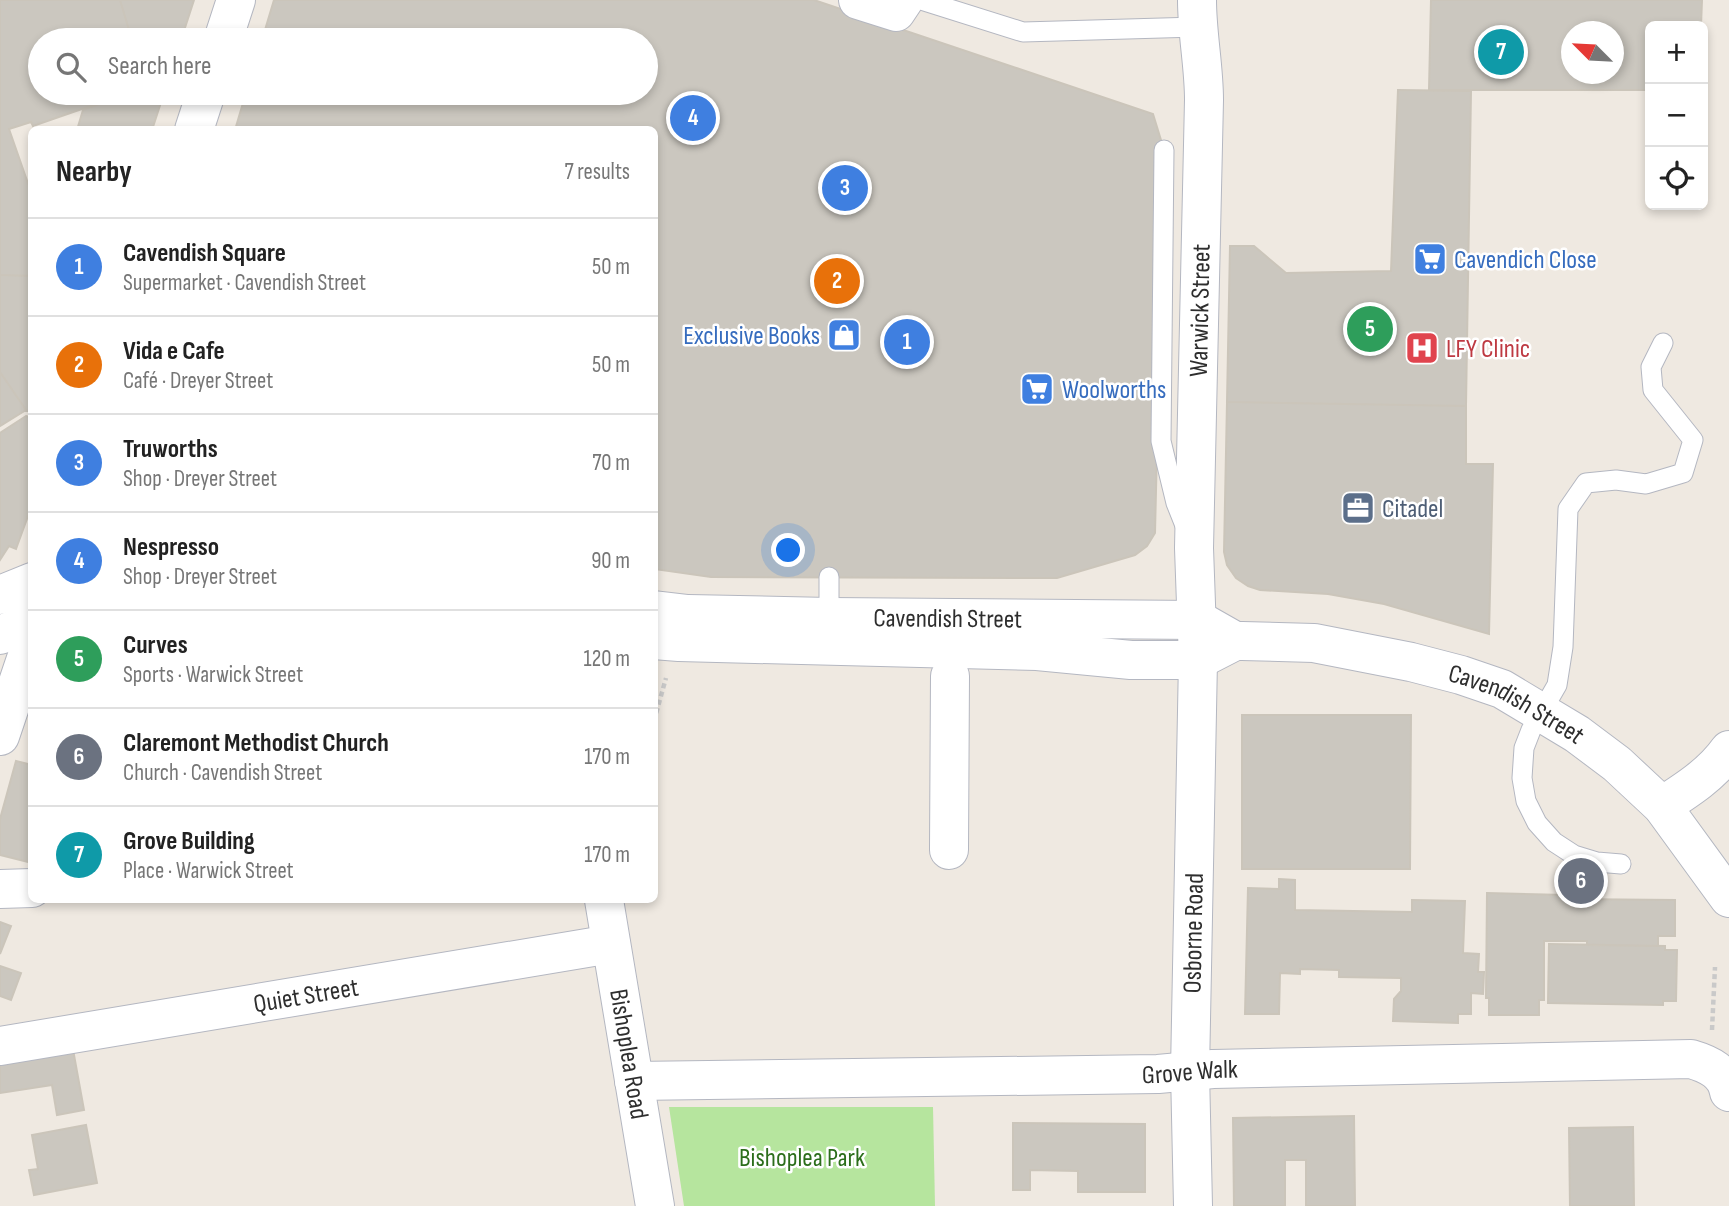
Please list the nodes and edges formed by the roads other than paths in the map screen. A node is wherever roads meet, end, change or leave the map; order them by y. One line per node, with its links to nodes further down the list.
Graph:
1 (236, 0): 6 (street)
2 (858, 0): 3 (street)
3 (904, 0)
4 (921, 0): 5 (lane)
5 (1197, 14): 11 (street, Warwick Street)
6 (227, 28)
7 (202, 105): 8 (street)
8 (195, 126)
9 (1164, 150): 11 (lane)
10 (1663, 343): 25 (lane)
11 (1194, 548): 17 (street, Warwick Street)
12 (829, 577): 16 (lane)
13 (28, 584): 14 (street)
14 (0, 594)
15 (658, 610): 16 (street, Cavendish Street)
16 (829, 617): 17 (street, Cavendish Street)
17 (1198, 620): 20 (street, Cavendish Street); 23 (street, Osborne Road)
18 (28, 624): 19 (street)
19 (0, 635)
20 (1235, 641): 23 (street, Cavendish Street); 25 (street, Cavendish Street)
21 (28, 653): 26 (street)
22 (662, 654): 23 (street, Cavendish Street)
23 (1198, 660): 37 (street, Osborne Road)
24 (950, 676): 29 (street)
25 (1543, 712): 28 (street, Cavendish Street); 30 (lane)
26 (0, 736)
27 (1729, 750): 28 (street)
28 (1662, 806): 33 (street, Cavendish Street)
29 (949, 850)
30 (1621, 863)
31 (28, 888): 32 (street)
32 (0, 889)
33 (1729, 898)
34 (604, 903): 35 (street, Bishoplea Road)
35 (611, 944): 36 (street, Quiet Street); 38 (street, Bishoplea Road)
36 (0, 1046)
37 (1190, 1071): 38 (street, Grove Walk); 39 (street, Grove Walk); 41 (street, Osborne Road)
38 (634, 1080): 40 (street, Bishoplea Road)
39 (1729, 1092)
40 (655, 1206)
41 (1193, 1206)

